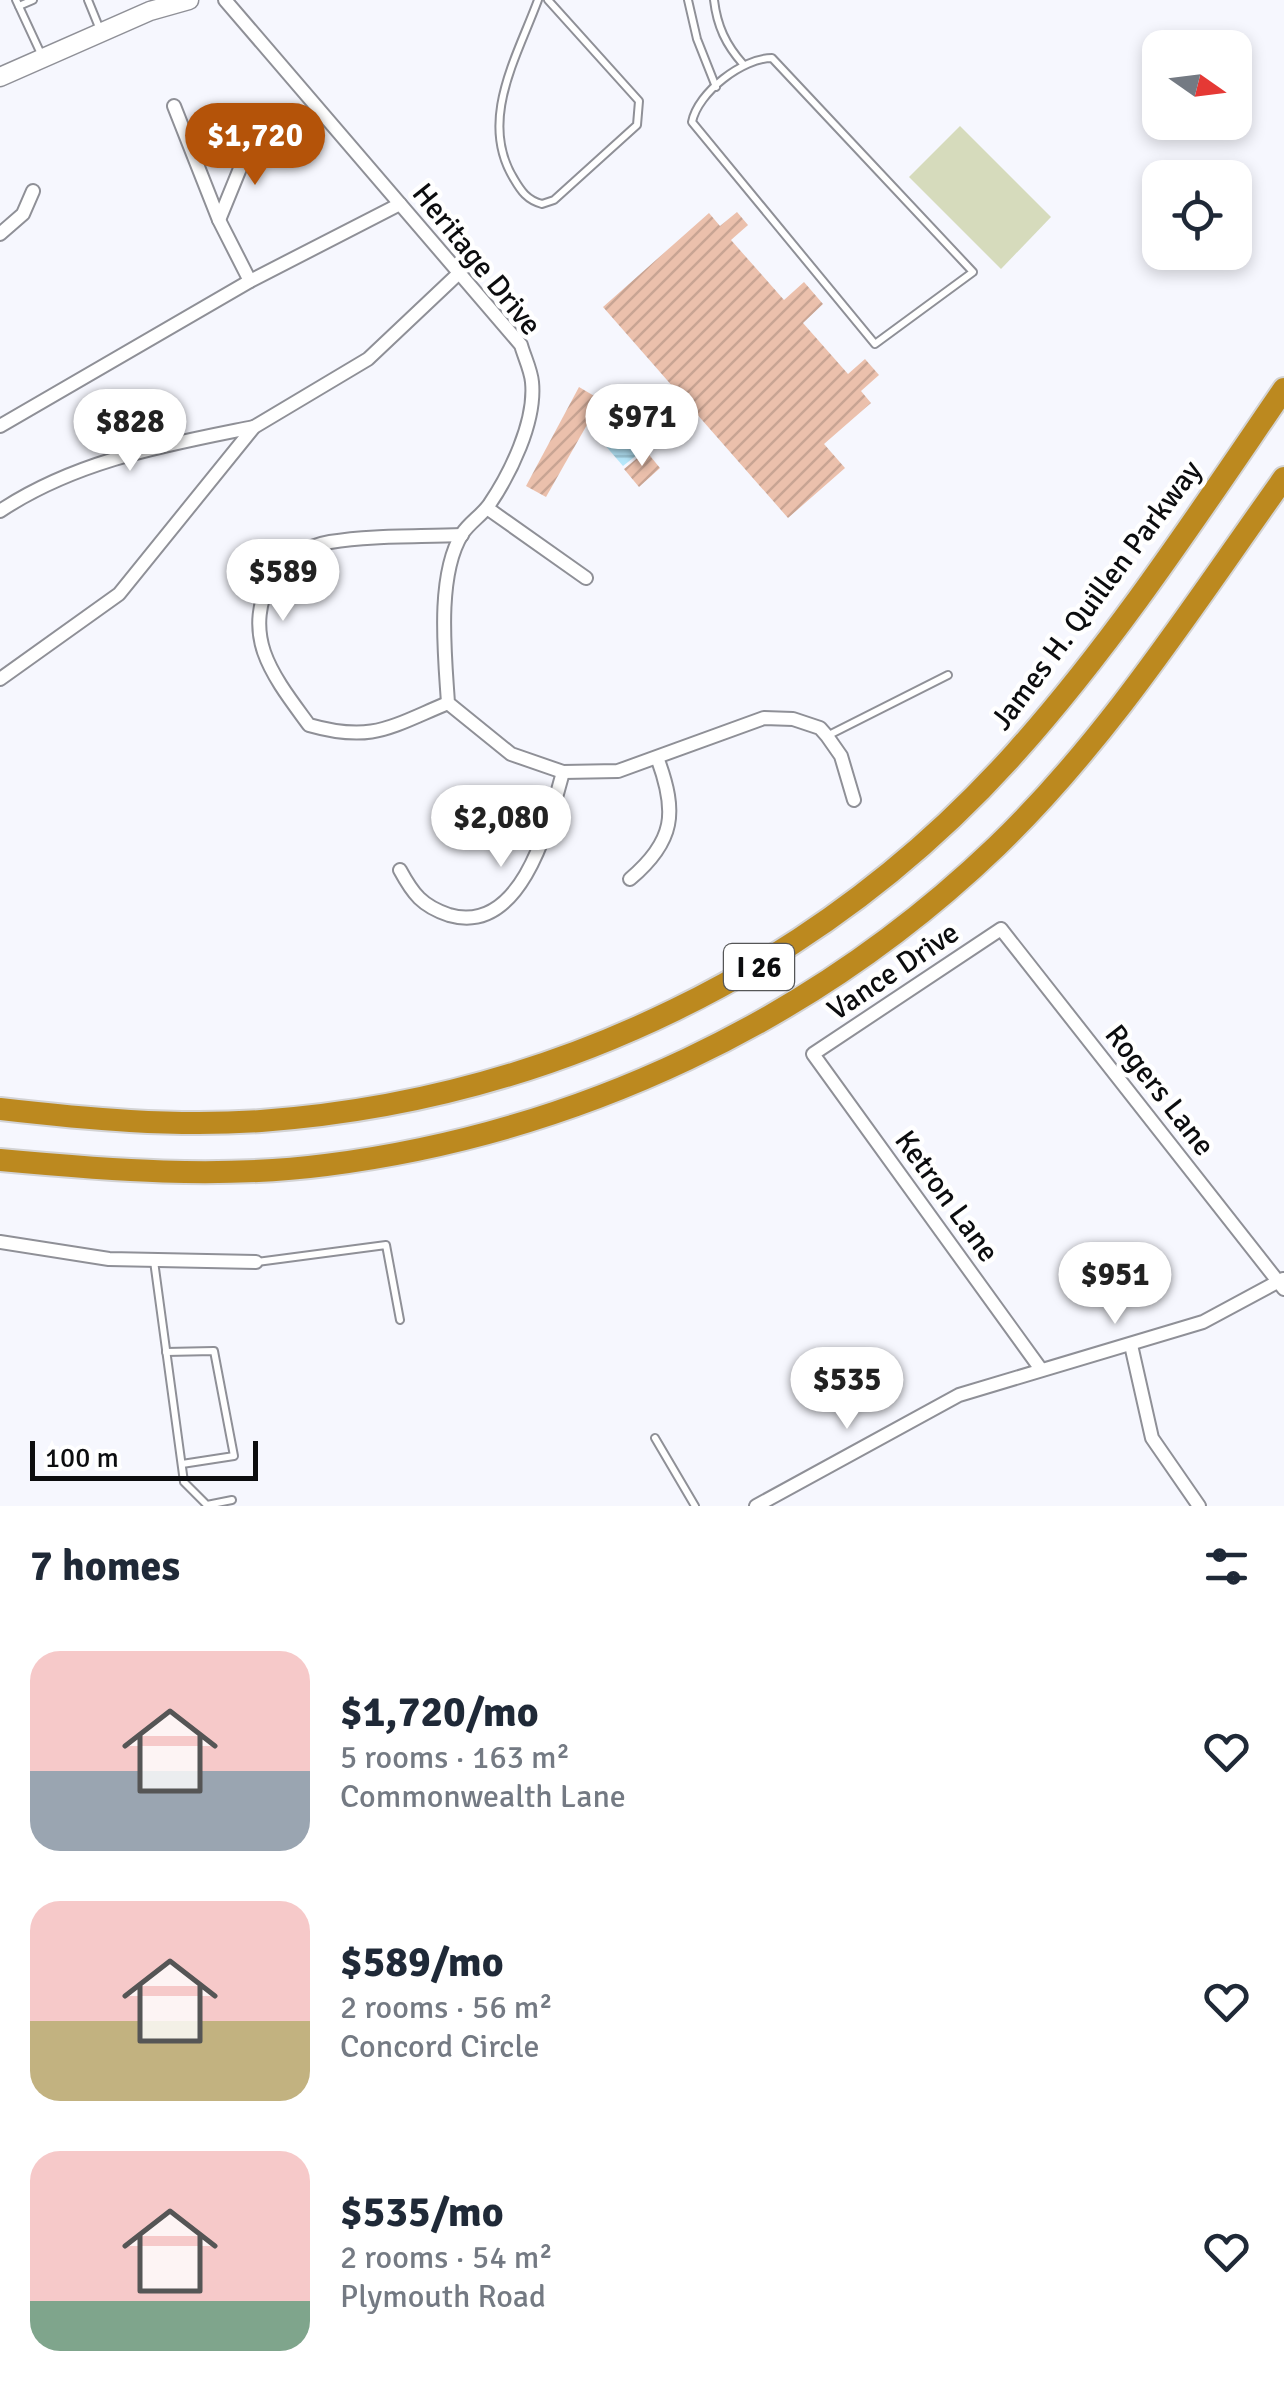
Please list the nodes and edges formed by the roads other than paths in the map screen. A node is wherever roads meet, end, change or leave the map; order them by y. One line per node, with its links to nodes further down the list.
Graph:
1 (33, 0): 9 (lane)
2 (88, 0): 10 (lane)
3 (189, 0): 10 (main road)
4 (224, 0): 18 (street, Heritage Drive)
5 (538, 0): 6 (lane)
6 (548, 0)
7 (688, 0): 14 (lane)
8 (714, 0): 12 (lane)
9 (18, 3): 11 (lane)
10 (102, 33): 11 (main road)
11 (42, 56): 13 (main road)
12 (744, 64): 14 (lane); 14 (lane)
13 (0, 77)
14 (716, 87)
15 (174, 106): 19 (street)
16 (252, 139): 19 (street)
17 (33, 191): 20 (street)
18 (400, 204): 21 (street, Heritage Drive); 22 (street)
19 (219, 220): 22 (street)
20 (0, 234)
21 (458, 274): 25 (street); 27 (street, Heritage Drive)
22 (250, 282): 24 (street)
23 (1284, 389): 42 (highway, James H. Quillen Parkway / I 26)
24 (0, 426)
25 (254, 427): 28 (street); 32 (street)
26 (1284, 478): 43 (highway, I 26)
27 (487, 508): 29 (street, Heritage Drive); 30 (street)
28 (0, 511)
29 (462, 535): 33 (street, Heritage Drive); 33 (street)
30 (586, 578)
31 (948, 675): 34 (lane)
32 (0, 679)
33 (448, 703): 36 (street)
34 (827, 736): 35 (street); 37 (street)
35 (658, 760): 36 (street); 39 (street)
36 (564, 772): 38 (street)
37 (854, 800)
38 (400, 870)
39 (630, 879)
40 (1001, 929): 41 (street, Vance Drive); 47 (street, Rogers Lane)
41 (813, 1054): 51 (street, Ketron Lane)
42 (0, 1109)
43 (0, 1160)
44 (0, 1242): 45 (street)
45 (154, 1260): 46 (street); 50 (lane)
46 (256, 1262): 48 (lane)
47 (1282, 1284): 49 (street)
48 (400, 1320)
49 (1132, 1344): 51 (street); 58 (street)
50 (166, 1352): 53 (lane); 53 (lane)
51 (1040, 1368): 55 (street)
52 (655, 1438): 56 (lane)
53 (182, 1464): 54 (lane)
54 (232, 1500)
55 (779, 1501): 57 (street)
56 (695, 1506)
57 (756, 1506)
58 (1199, 1506)

